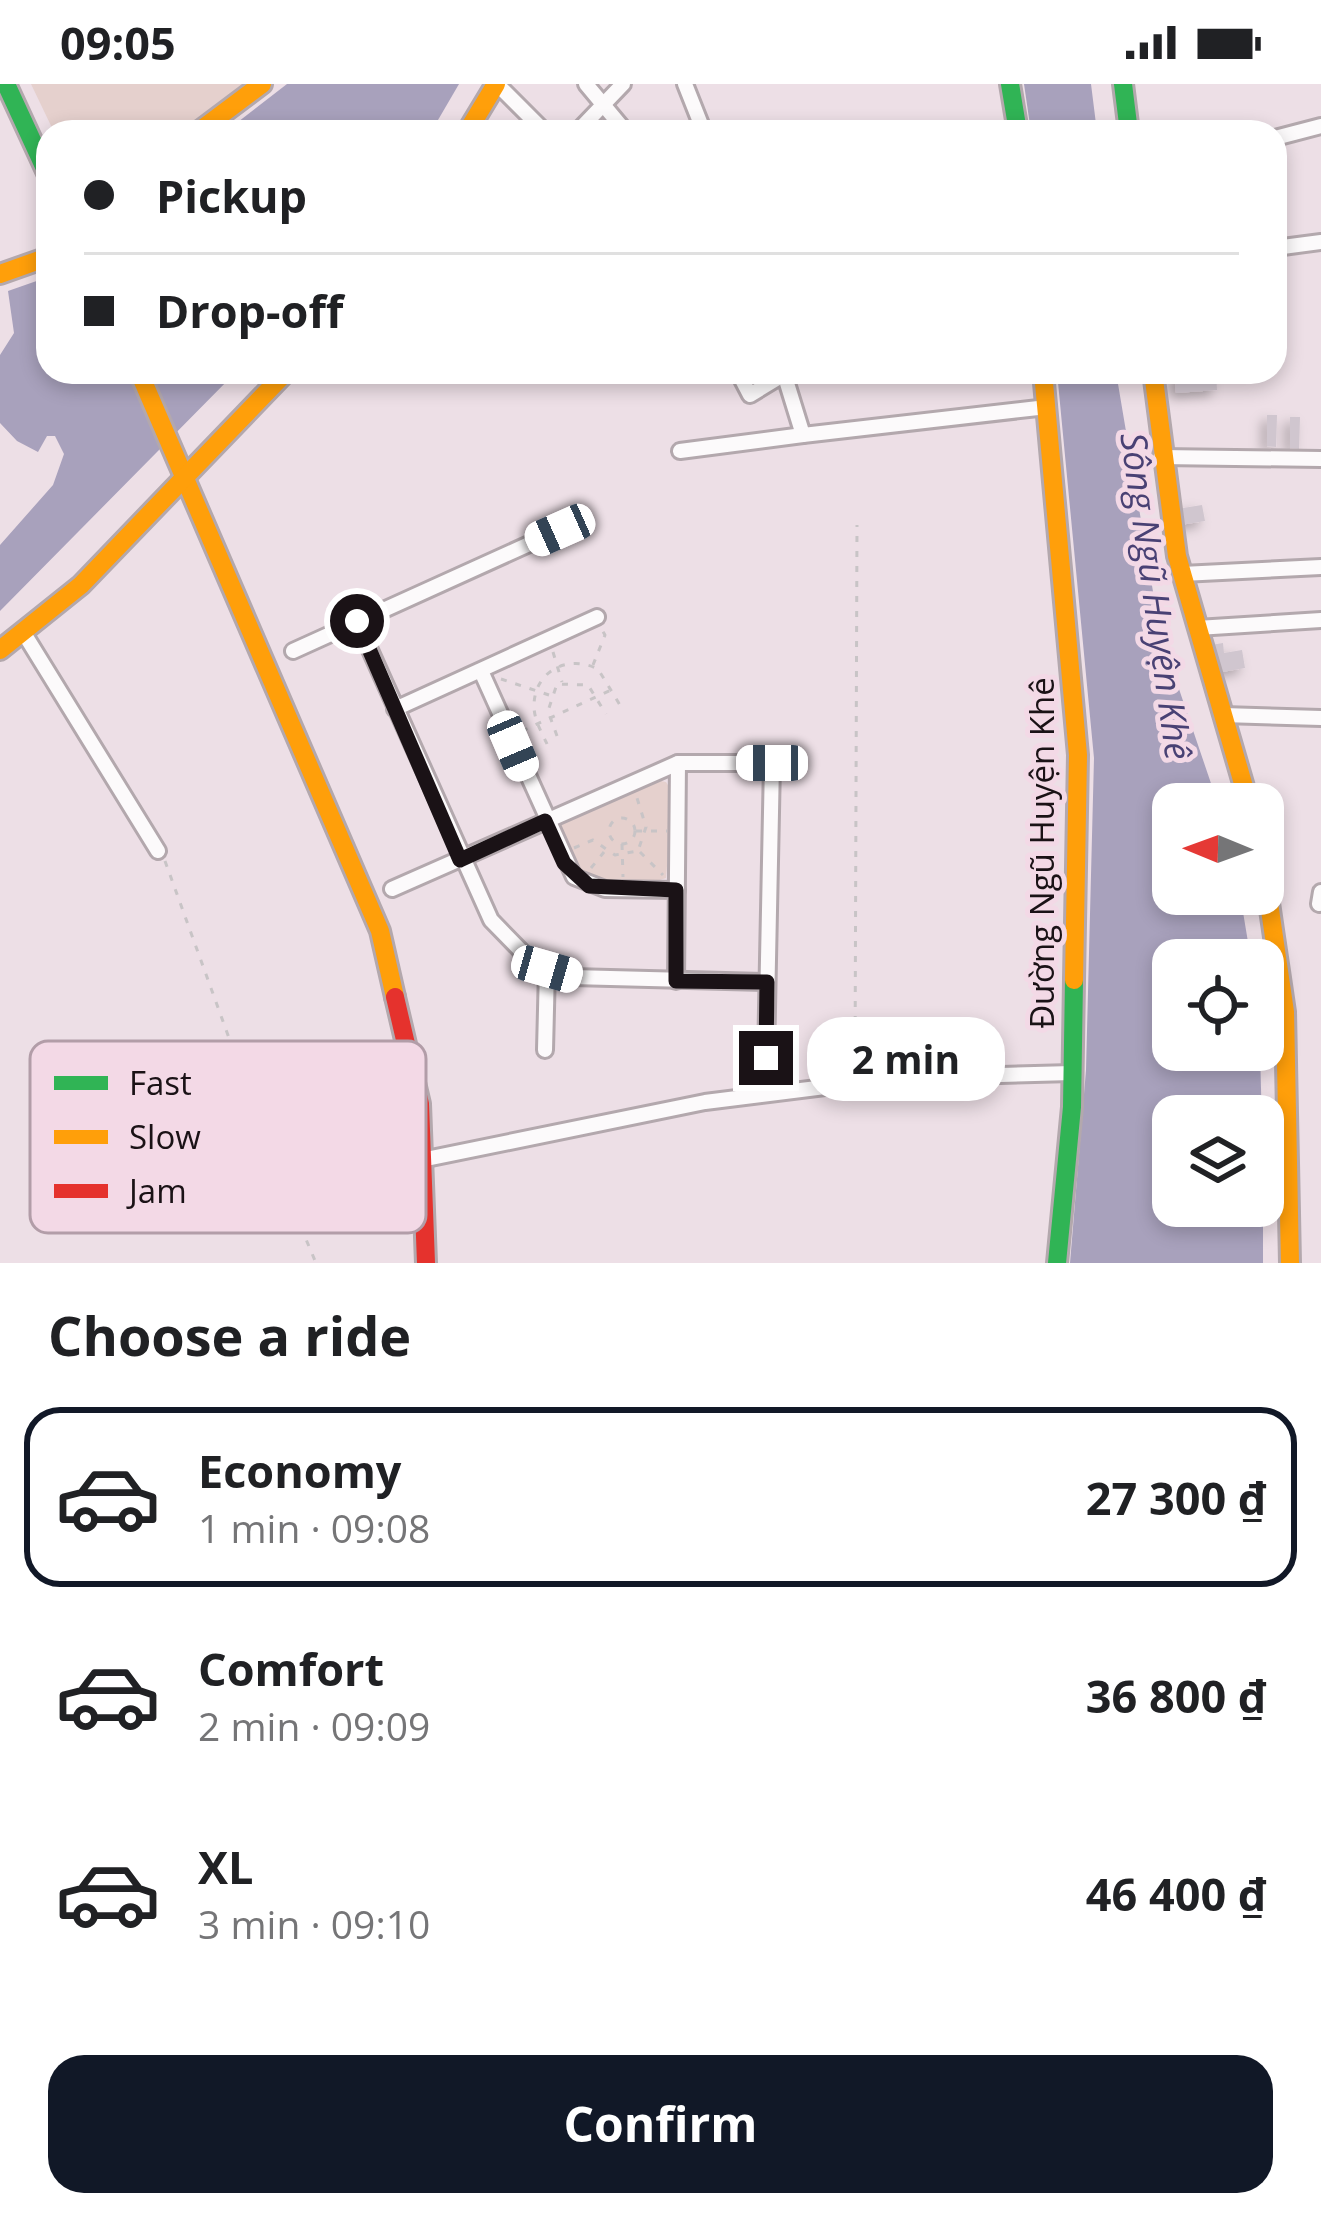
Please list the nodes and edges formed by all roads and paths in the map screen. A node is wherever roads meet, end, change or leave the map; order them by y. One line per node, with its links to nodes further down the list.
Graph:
1 (262, 84): 10 (street)
2 (496, 84): 11 (street); 12 (street)
3 (586, 84): 9 (street)
4 (623, 84): 9 (street)
5 (685, 84): 15 (street)
6 (1010, 84): 16 (street)
7 (1123, 84): 17 (street)
8 (4, 85): 20 (street)
9 (601, 101): 13 (street); 14 (street)
10 (214, 120)
11 (474, 120)
12 (533, 120)
13 (586, 120)
14 (616, 120)
15 (699, 120)
16 (1016, 120)
17 (1128, 120)
18 (1321, 126): 19 (street)
19 (1287, 135)
20 (36, 150)
21 (1321, 242): 22 (street)
22 (1287, 246)
23 (36, 261): 24 (street)
24 (0, 274)
25 (144, 384): 37 (street)
26 (274, 384): 37 (street)
27 (745, 384): 28 (street)
28 (766, 384)
29 (787, 384): 33 (street)
30 (1044, 384): 32 (street, Đường Ngũ Huyện Khê)
31 (1155, 384): 35 (street)
32 (1046, 407): 33 (street); 99 (street, Đường Ngũ Huyện Khê)
33 (803, 434): 34 (street)
34 (680, 451)
35 (1161, 457): 36 (street); 41 (street)
36 (1321, 459)
37 (184, 476): 46 (street); 96 (street)
38 (856, 525): 100 (path)
39 (560, 530): 43 (street)
40 (1321, 567): 41 (street)
41 (1182, 574): 45 (street)
42 (1321, 620): 45 (street)
43 (357, 621): 49 (street); 60 (street)
44 (599, 622): 50 (path); 52 (street)
45 (1197, 628): 63 (street)
46 (25, 635): 47 (street); 82 (street)
47 (0, 650)
48 (552, 650): 51 (path)
49 (293, 651)
50 (591, 666): 51 (path); 55 (path); 56 (path)
51 (558, 667): 54 (path); 57 (path)
52 (481, 670): 60 (street); 75 (street)
53 (500, 679): 57 (path)
54 (562, 682): 55 (path); 58 (path)
55 (582, 683): 59 (path)
56 (613, 689): 59 (path); 61 (path)
57 (537, 692): 58 (path); 66 (path)
58 (550, 695): 64 (path)
59 (597, 697): 62 (path); 64 (path)
60 (395, 709): 85 (street)
61 (623, 710)
62 (606, 714)
63 (1222, 715): 65 (street); 71 (street)
64 (549, 718): 66 (path); 68 (path)
65 (1321, 718)
66 (538, 724): 67 (path); 69 (path)
67 (520, 731)
68 (557, 736)
69 (547, 744)
70 (678, 763): 75 (street); 90 (street); 94 (street)
71 (1243, 783)
72 (636, 794): 77 (path)
73 (614, 803): 74 (path)
74 (621, 818): 76 (path); 79 (path)
75 (545, 821): 85 (street); 90 (street)
76 (636, 830): 77 (path); 79 (path)
77 (646, 830): 78 (path); 83 (path)
78 (668, 831)
79 (622, 844): 84 (path)
80 (573, 849): 81 (path)
81 (605, 850): 84 (path); 86 (path)
82 (158, 851): 95 (path)
83 (638, 851): 84 (path); 87 (path)
84 (623, 856): 88 (path)
85 (460, 860): 89 (street); 92 (street)
86 (588, 872)
87 (663, 874)
88 (623, 878)
89 (392, 889)
90 (676, 890): 93 (street)
91 (1275, 915): 107 (street)
92 (547, 969): 93 (street); 97 (street)
93 (676, 981): 94 (street)
94 (767, 982): 98 (street)
95 (228, 1041)
96 (407, 1041)
97 (545, 1050)
98 (766, 1058)
99 (1072, 1073): 100 (street); 106 (street, Đường Ngũ Huyện Khê)
100 (856, 1081): 101 (street)
101 (426, 1160)
102 (303, 1233): 104 (path)
103 (426, 1233): 105 (street)
104 (316, 1263)
105 (426, 1263)
106 (1057, 1263)
107 (1290, 1263)

